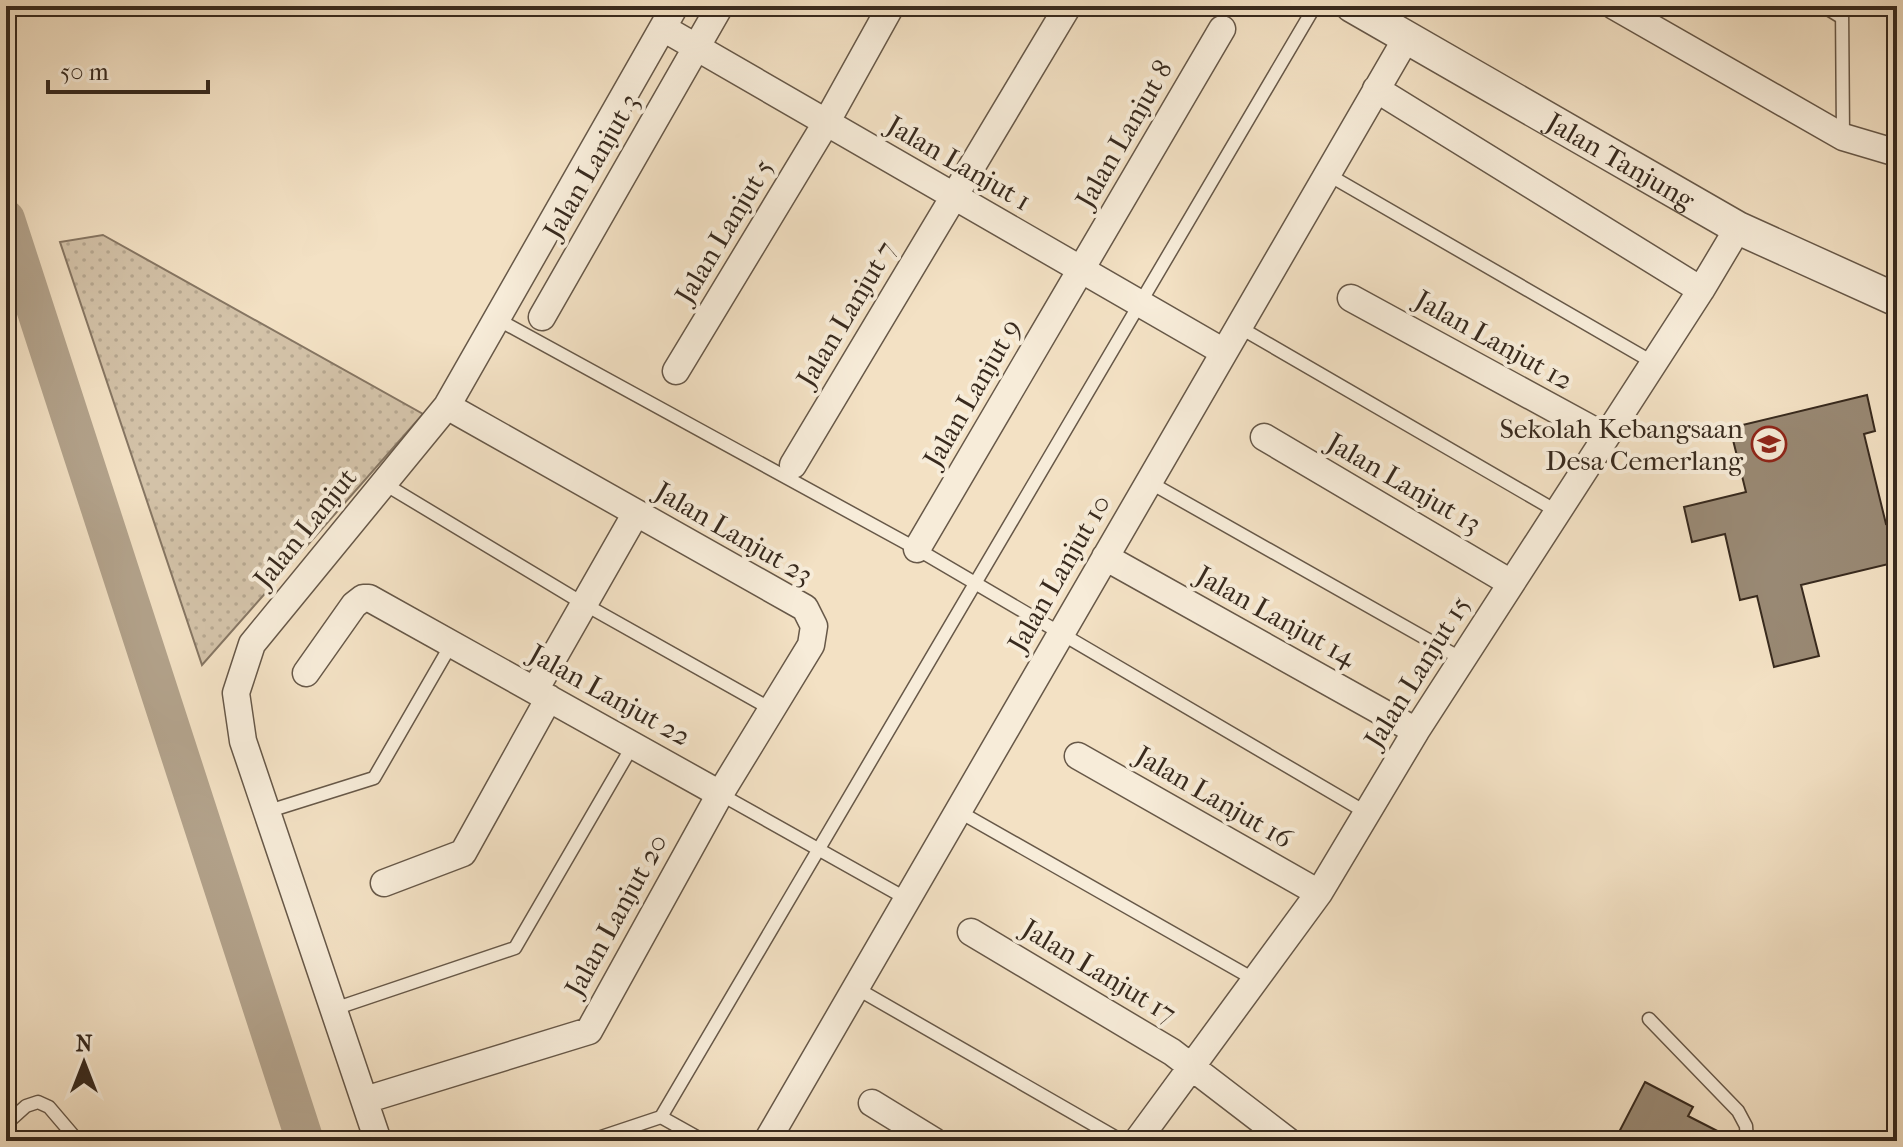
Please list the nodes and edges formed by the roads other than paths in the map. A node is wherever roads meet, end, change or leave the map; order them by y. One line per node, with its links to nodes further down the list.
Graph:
1 (720, 6): 12 (street, Jalan Lanjut 3)
2 (891, 6): 14 (street, Jalan Lanjut 5)
3 (1068, 6): 18 (street, Jalan Lanjut 7)
4 (1315, 6): 24 (lane)
5 (1352, 6): 11 (street, Jalan Tanjung)
6 (1614, 6): 15 (street)
7 (1823, 6): 8 (lane)
8 (1842, 11): 15 (lane)
9 (669, 17): 12 (street, Jalan Lanjut 1); 26 (street, Jalan Lanjut)
10 (1222, 29): 20 (street, Jalan Lanjut 8)
11 (1407, 37): 13 (street, Jalan Lanjut 10); 19 (street, Jalan Tanjung)
12 (696, 48): 14 (street, Jalan Lanjut 1); 25 (street, Jalan Lanjut 3)
13 (1376, 89): 17 (street, Jalan Lanjut 10); 21 (street)
14 (826, 123): 18 (street, Jalan Lanjut 1); 30 (street, Jalan Lanjut 5)
15 (1843, 137): 16 (street)
16 (1897, 153)
17 (1327, 174): 27 (street, Jalan Lanjut 10); 29 (lane)
18 (953, 196): 20 (street, Jalan Lanjut 1); 34 (street, Jalan Lanjut 7)
19 (1738, 228): 21 (street, Jalan Lanjut 15); 23 (street, Jalan Tanjung)
20 (1082, 270): 24 (street, Jalan Lanjut 1); 39 (street, Jalan Lanjut 9)
21 (1701, 290): 29 (street, Jalan Lanjut 15)
22 (1351, 298): 33 (street, Jalan Lanjut 12)
23 (1897, 300)
24 (1140, 303): 28 (street, Jalan Lanjut 1); 42 (lane)
25 (542, 317)
26 (497, 319): 31 (street, Jalan Lanjut); 39 (lane)
27 (1239, 327): 28 (street, Jalan Lanjut 10); 37 (lane)
28 (1224, 352): 35 (street, Jalan Lanjut 10)
29 (1654, 363): 33 (street, Jalan Lanjut 15)
30 (676, 371)
31 (447, 406): 36 (street, Jalan Lanjut); 38 (street, Jalan Lanjut 23)
32 (1264, 437): 41 (street, Jalan Lanjut 13)
33 (1606, 437): 37 (street, Jalan Lanjut 15)
34 (793, 465)
35 (1149, 482): 40 (street, Jalan Lanjut 10); 46 (lane)
36 (383, 483): 43 (lane); 54 (street, Jalan Lanjut)
37 (1558, 512): 41 (street, Jalan Lanjut 15)
38 (636, 513): 43 (street); 49 (street, Jalan Lanjut 23)
39 (917, 549): 42 (lane)
40 (1105, 557): 44 (street, Jalan Lanjut 10); 50 (street, Jalan Lanjut 14)
41 (1511, 583): 46 (street, Jalan Lanjut 15)
42 (975, 584): 44 (lane); 57 (lane)
43 (584, 604): 48 (street); 49 (lane)
44 (1061, 634): 55 (street, Jalan Lanjut 10); 56 (lane)
45 (452, 643): 47 (street, Jalan Lanjut 22); 48 (street, Jalan Lanjut 22); 54 (lane)
46 (1462, 659): 50 (street, Jalan Lanjut 15)
47 (306, 673)
48 (542, 694): 51 (street, Jalan Lanjut 22); 58 (street)
49 (771, 709): 53 (street, Jalan Lanjut 23)
50 (1416, 731): 56 (street, Jalan Lanjut 15)
51 (633, 745): 53 (street, Jalan Lanjut 22); 64 (lane)
52 (1078, 756): 59 (street, Jalan Lanjut 16)
53 (720, 794): 57 (lane, Jalan Lanjut 22); 67 (street, Jalan Lanjut 20)
54 (269, 811): 64 (street, Jalan Lanjut)
55 (958, 811): 60 (street, Jalan Lanjut 10); 62 (lane)
56 (1367, 813): 59 (street, Jalan Lanjut 15)
57 (818, 849): 60 (lane, Jalan Lanjut 22); 69 (lane)
58 (384, 883)
59 (1319, 893): 62 (street, Jalan Lanjut 15)
60 (907, 899): 63 (street, Jalan Lanjut 10)
61 (971, 932): 66 (street, Jalan Lanjut 17)
62 (1257, 981): 66 (street, Jalan Lanjut 15)
63 (856, 988): 75 (street, Jalan Lanjut 10); 77 (lane)
64 (334, 1009): 67 (street, Jalan Lanjut)
65 (1649, 1019): 80 (lane)
66 (1192, 1068): 78 (street, Jalan Lanjut 15); 79 (street, Jalan Lanjut 17)
67 (365, 1100): 72 (street, Jalan Lanjut)
68 (872, 1103): 76 (street)
69 (661, 1117): 73 (lane); 74 (lane)
70 (6, 1124): 71 (lane)
71 (78, 1141)
72 (378, 1141)
73 (589, 1141)
74 (704, 1141)
75 (767, 1141)
76 (934, 1141)
77 (1122, 1141)
78 (1137, 1141)
79 (1288, 1141)
80 (1747, 1141)

